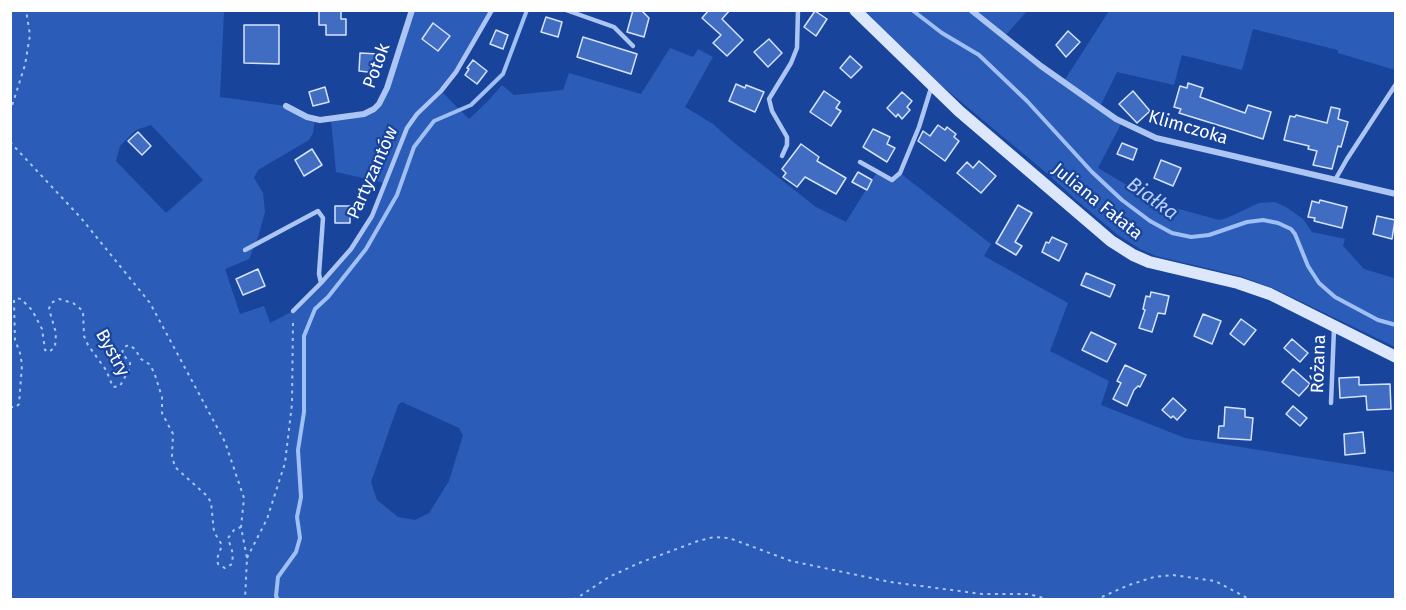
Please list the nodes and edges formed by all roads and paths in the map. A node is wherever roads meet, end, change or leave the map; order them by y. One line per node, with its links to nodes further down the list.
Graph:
1 (26, 10): 12 (path)
2 (412, 10): 11 (street, Potok)
3 (492, 10): 19 (lane, Partyzantów)
4 (566, 10): 8 (lane)
5 (798, 10): 14 (lane)
6 (855, 10): 10 (street, Juliana Fałata)
7 (971, 10): 16 (street, Klimczoka)
8 (633, 46)
9 (1395, 84): 16 (lane)
10 (932, 85): 15 (lane); 21 (street, Juliana Fałata)
11 (286, 106)
12 (10, 112)
13 (10, 142): 25 (path)
14 (782, 156)
15 (860, 162)
16 (1335, 180): 17 (street, Klimczoka)
17 (1395, 194)
18 (245, 250): 19 (lane)
19 (321, 283): 20 (lane, Partyzantów)
20 (293, 311): 26 (path)
21 (1334, 326): 22 (street, Juliana Fałata); 23 (lane, Różana)
22 (1395, 357)
23 (1331, 403)
24 (10, 406): 25 (path, Bystry)
25 (241, 527): 26 (path)
26 (247, 558): 27 (path)
27 (245, 599)
28 (574, 600): 29 (path)
29 (1050, 600)
30 (1095, 600): 31 (path)
31 (1251, 600)

